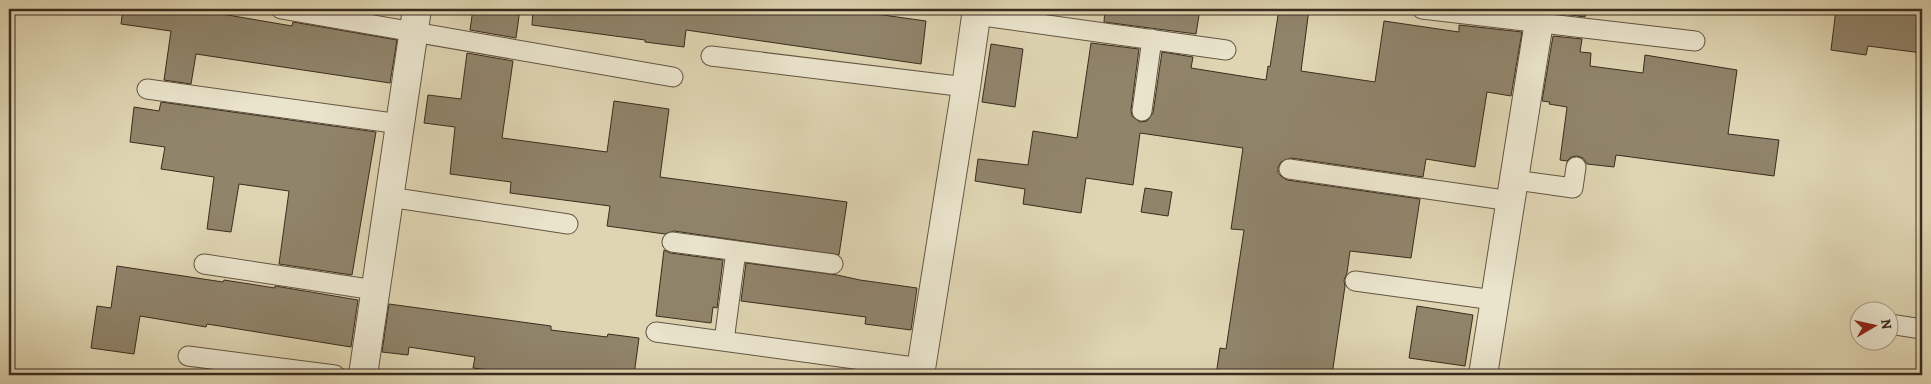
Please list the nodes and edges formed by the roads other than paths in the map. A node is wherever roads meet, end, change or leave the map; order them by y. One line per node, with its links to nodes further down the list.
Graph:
1 (281, 9): 5 (lane)
2 (1422, 9): 4 (lane)
3 (976, 12): 6 (lane); 11 (street)
4 (1540, 16): 7 (lane); 17 (street)
5 (415, 20): 10 (lane); 14 (street)
6 (1152, 39): 8 (lane); 13 (lane)
7 (1695, 41)
8 (1226, 50)
9 (712, 56): 11 (lane)
10 (673, 77)
11 (966, 88): 32 (street)
12 (147, 89): 14 (lane)
13 (1142, 110)
14 (400, 124): 18 (street)
15 (1576, 167): 17 (lane)
16 (1289, 169): 17 (lane)
17 (1513, 191): 26 (street)
18 (389, 197): 19 (lane); 25 (street)
19 (568, 224)
20 (672, 242): 21 (lane)
21 (736, 251): 23 (lane); 30 (lane)
22 (204, 264): 25 (lane)
23 (833, 264)
24 (1355, 281): 26 (lane)
25 (375, 290): 34 (street)
26 (1494, 300): 35 (street)
27 (1898, 325): 28 (lane)
28 (1922, 329)
29 (656, 332): 30 (lane)
30 (724, 341): 32 (lane)
31 (188, 356): 33 (lane)
32 (920, 372)
33 (335, 375)
34 (362, 375)
35 (1483, 375)

